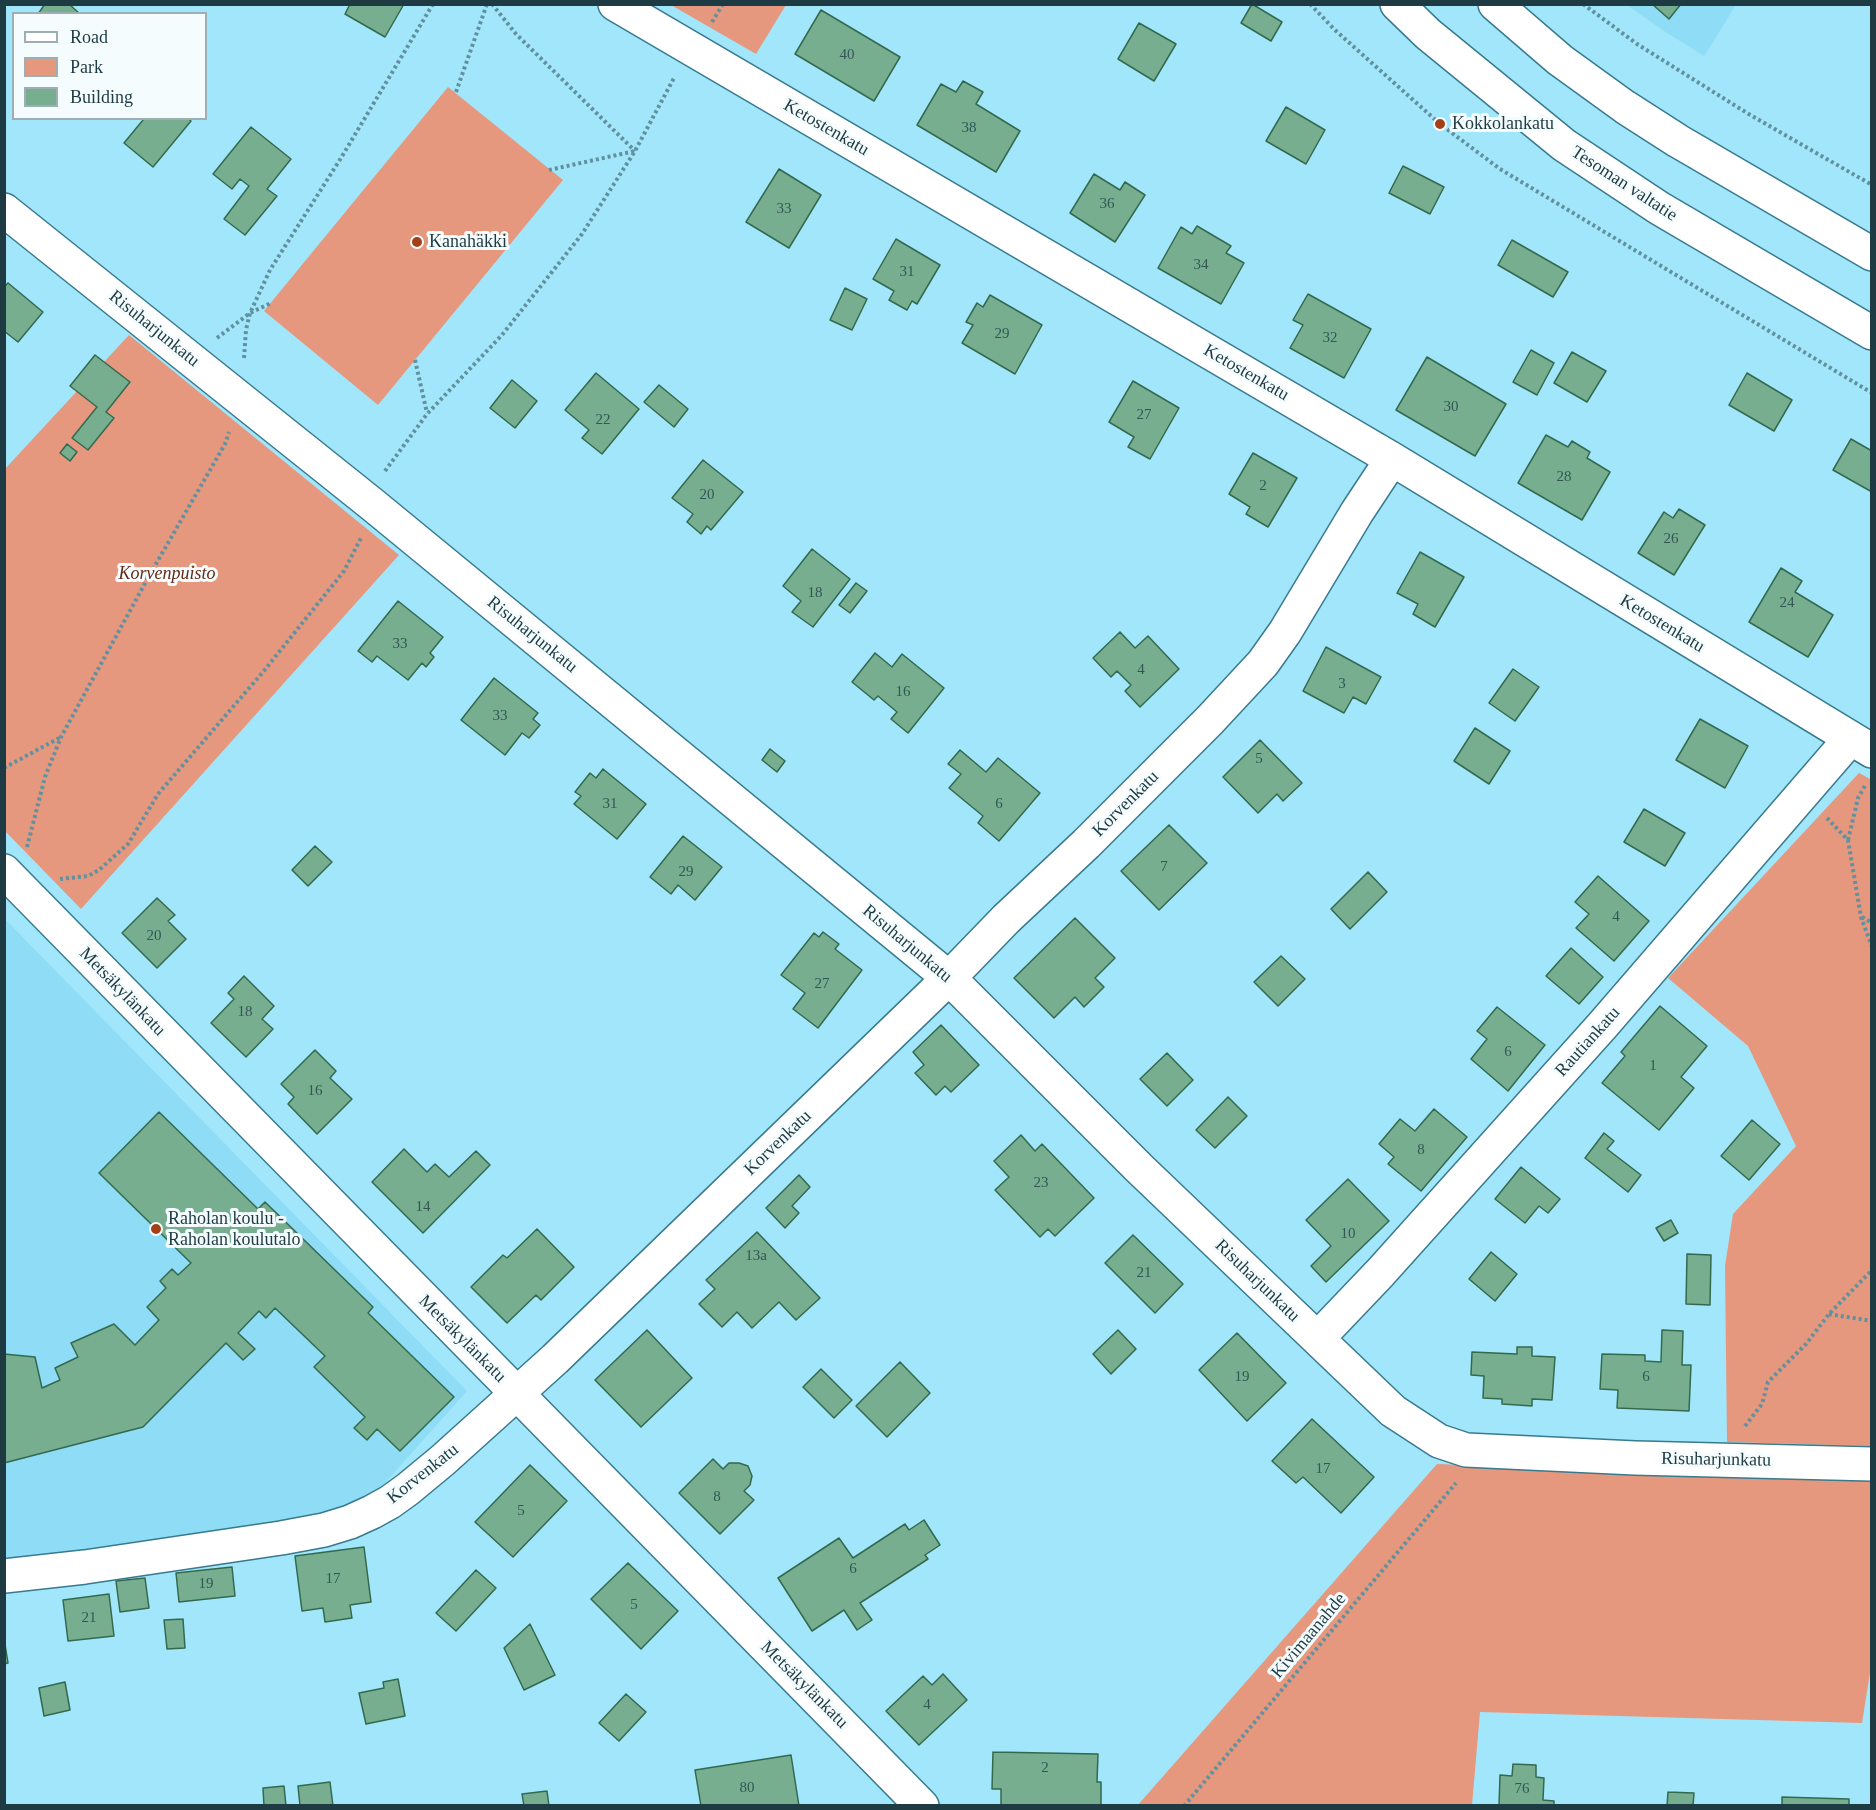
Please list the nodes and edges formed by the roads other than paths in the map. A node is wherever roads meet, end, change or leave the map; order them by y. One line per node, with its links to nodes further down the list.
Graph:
1 (615, 4): 7 (street, Ketostenkatu)
2 (1397, 4): 6 (street, Tesoman valtatie)
3 (1495, 4): 5 (street)
4 (4, 210): 10 (street, Risuharjunkatu)
5 (1872, 254)
6 (1872, 333)
7 (1392, 459): 8 (street, Ketostenkatu); 10 (street, Korvenkatu)
8 (1861, 745): 11 (street, Rautiankatu)
9 (14, 881): 12 (street, Metsäkylänkatu)
10 (949, 978): 11 (street, Risuharjunkatu); 12 (street, Korvenkatu)
11 (1318, 1338): 13 (street, Risuharjunkatu)
12 (518, 1395): 14 (street, Korvenkatu); 15 (street, Metsäkylänkatu)
13 (1872, 1464)
14 (4, 1576)
15 (922, 1806)

